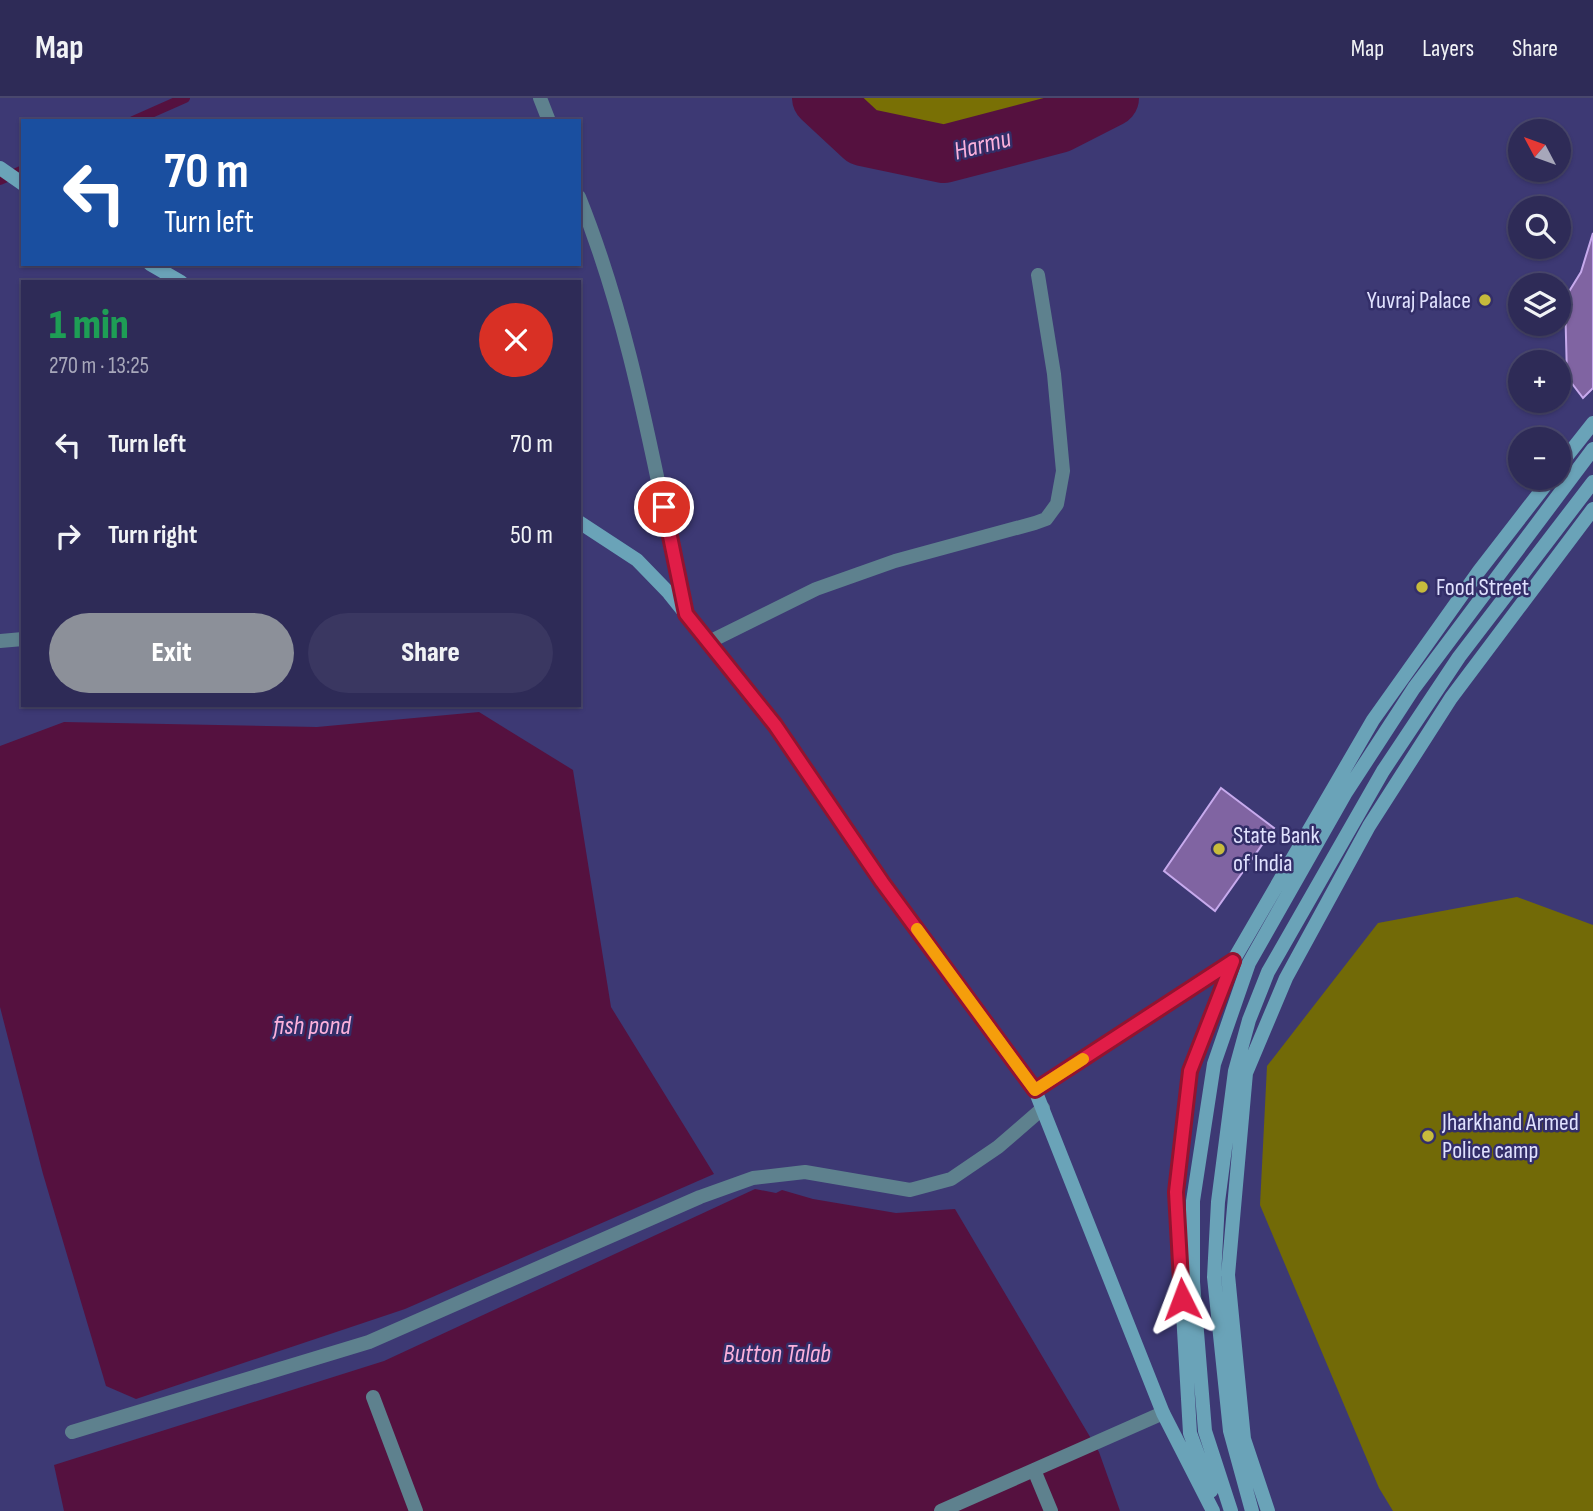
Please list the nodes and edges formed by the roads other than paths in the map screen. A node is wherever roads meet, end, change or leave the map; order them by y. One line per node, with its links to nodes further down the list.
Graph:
1 (540, 98): 2 (street)
2 (548, 119)
3 (0, 168): 4 (main road)
4 (21, 183)
5 (581, 203): 16 (street)
6 (153, 266): 8 (main road)
7 (1038, 275): 19 (street)
8 (178, 280)
9 (1593, 423): 11 (main road)
10 (1593, 449): 32 (main road)
11 (1571, 451)
12 (1593, 482): 33 (main road)
13 (1541, 490): 20 (main road)
14 (1593, 509): 34 (main road)
15 (581, 523): 16 (main road)
16 (686, 614): 19 (main road)
17 (21, 639): 18 (street)
18 (0, 641)
19 (709, 642): 21 (main road)
20 (1233, 961): 21 (main road); 31 (main road)
21 (1035, 1090): 22 (main road)
22 (1043, 1108): 24 (main road); 25 (street)
23 (373, 1397): 27 (street)
24 (1163, 1413): 26 (street); 30 (main road)
25 (72, 1432)
26 (1034, 1470): 28 (street); 29 (street)
27 (416, 1511)
28 (941, 1511)
29 (1051, 1511)
30 (1213, 1511)
31 (1219, 1511)
32 (1231, 1511)
33 (1252, 1511)
34 (1268, 1511)

